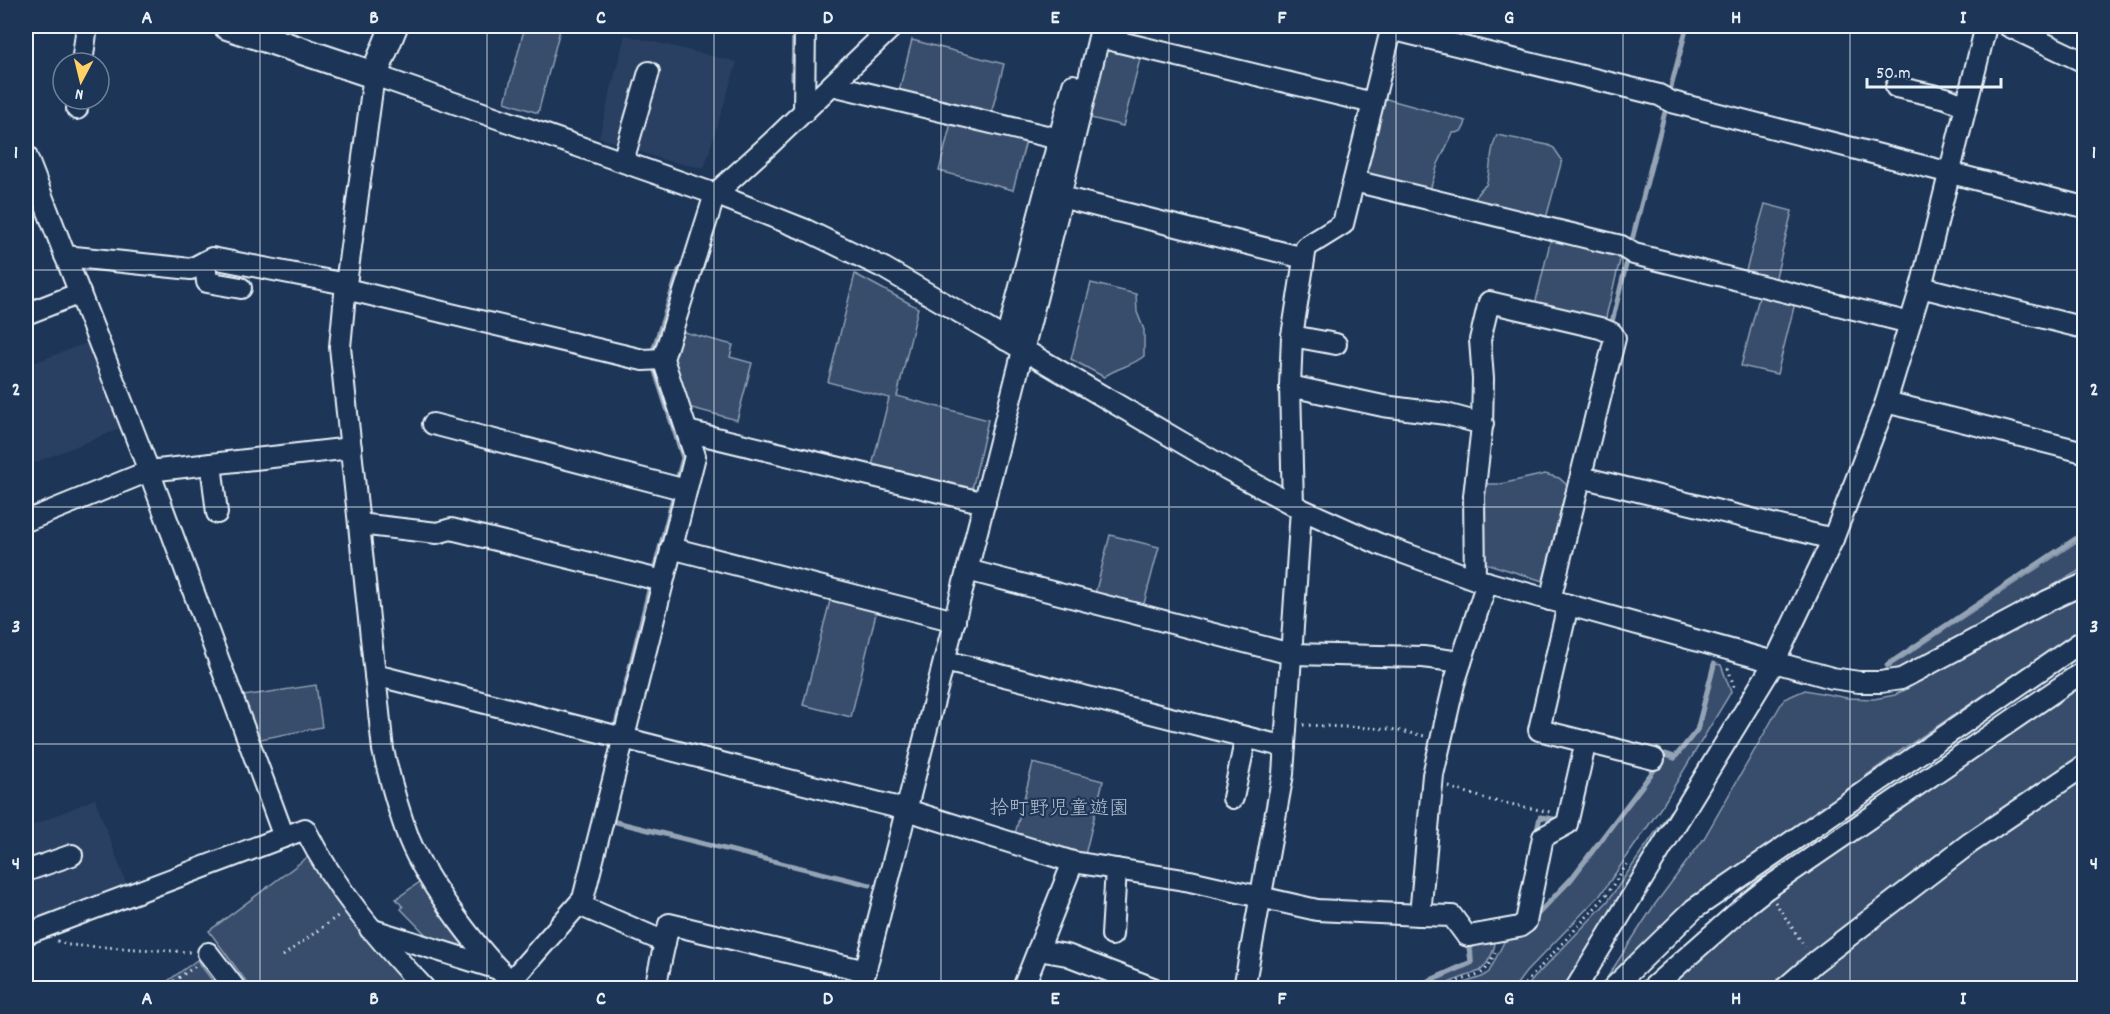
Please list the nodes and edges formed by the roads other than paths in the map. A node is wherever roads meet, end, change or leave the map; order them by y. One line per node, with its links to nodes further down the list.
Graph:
1 (87, 26): 10 (street)
2 (227, 26): 9 (main road)
3 (394, 26): 13 (main road)
4 (805, 26): 19 (street)
5 (893, 26): 14 (street)
6 (1986, 26): 18 (street)
7 (2008, 26): 11 (street)
8 (1391, 27): 17 (street); 23 (street)
9 (271, 32): 13 (main road)
10 (84, 51)
11 (2085, 62)
12 (649, 72): 22 (street)
13 (374, 75): 22 (street); 31 (street)
14 (832, 85): 19 (street); 20 (street)
15 (1073, 85): 20 (street)
16 (1896, 87): 18 (street)
17 (1373, 103): 24 (street); 26 (street)
18 (1966, 106): 23 (street)
19 (804, 112): 25 (street)
20 (1059, 139): 26 (street)
21 (26, 158): 28 (street)
22 (623, 161): 25 (street)
23 (1950, 172): 27 (street); 32 (street)
24 (1354, 181): 29 (street); 36 (street)
25 (715, 194): 40 (street); 41 (street)
26 (1055, 196): 29 (street); 40 (street)
27 (2085, 207)
28 (66, 256): 30 (street); 34 (street)
29 (1304, 258): 38 (street)
30 (206, 262): 31 (street); 33 (street)
31 (346, 286): 41 (street); 47 (street)
32 (1922, 287): 36 (street); 37 (street)
33 (241, 288)
34 (80, 292): 35 (street); 50 (street)
35 (26, 314)
36 (1910, 324): 43 (street)
37 (2085, 328)
38 (1292, 336): 39 (street); 42 (street)
39 (1336, 344)
40 (1015, 345): 53 (street); 54 (street)
41 (663, 359): 46 (street)
42 (1290, 386): 45 (street); 54 (street)
43 (1886, 402): 48 (street); 58 (street)
44 (433, 424): 52 (street)
45 (1483, 424): 51 (street); 62 (street)
46 (687, 431): 52 (street); 53 (street)
47 (351, 448): 49 (street); 57 (street)
48 (2085, 452)
49 (211, 464): 50 (street); 55 (street)
50 (149, 471): 56 (street); 81 (street)
51 (1581, 477): 58 (street); 64 (street)
52 (686, 490): 59 (street)
53 (984, 503): 60 (street)
54 (1297, 507): 62 (street); 67 (street)
55 (217, 513)
56 (26, 521)
57 (359, 524): 61 (street); 72 (street)
58 (1833, 539): 70 (street)
59 (671, 548): 61 (street); 65 (street)
60 (968, 570): 65 (street); 67 (street)
61 (663, 581): 74 (street)
62 (1481, 581): 64 (street); 69 (street)
63 (2085, 584): 70 (street)
64 (1559, 602): 70 (street); 75 (street)
65 (955, 621): 68 (street)
66 (2085, 640): 104 (street)
67 (1291, 654): 69 (street); 76 (street)
68 (945, 661): 73 (street); 80 (street)
69 (1461, 662): 88 (street)
70 (1774, 663): 103 (street)
71 (2085, 671): 105 (street)
72 (375, 675): 74 (street); 95 (street)
73 (1246, 737): 76 (street); 79 (street)
74 (623, 738): 80 (street); 87 (street)
75 (1586, 741): 77 (street); 88 (street)
76 (1285, 747): 86 (street)
77 (1654, 759)
78 (2085, 766): 106 (street)
79 (1233, 798)
80 (907, 810): 83 (street); 96 (street)
81 (284, 837): 89 (street); 90 (street)
82 (72, 855): 85 (street)
83 (1073, 862): 84 (street); 93 (street)
84 (1116, 870): 86 (street); 91 (street)
85 (26, 871)
86 (1260, 897): 88 (street); 102 (street)
87 (579, 905): 92 (street); 95 (street)
88 (1420, 915)
89 (370, 929): 95 (street); 98 (street)
90 (32, 931)
91 (1112, 935)
92 (665, 942): 96 (street); 99 (street)
93 (1038, 950): 100 (street); 101 (street)
94 (202, 959): 97 (street)
95 (509, 980)
96 (864, 980)
97 (235, 988)
98 (424, 988)
99 (655, 988)
100 (1023, 988)
101 (1153, 988)
102 (1244, 988)
103 (1576, 988)
104 (1613, 988)
105 (1652, 988)
106 (1785, 988)

